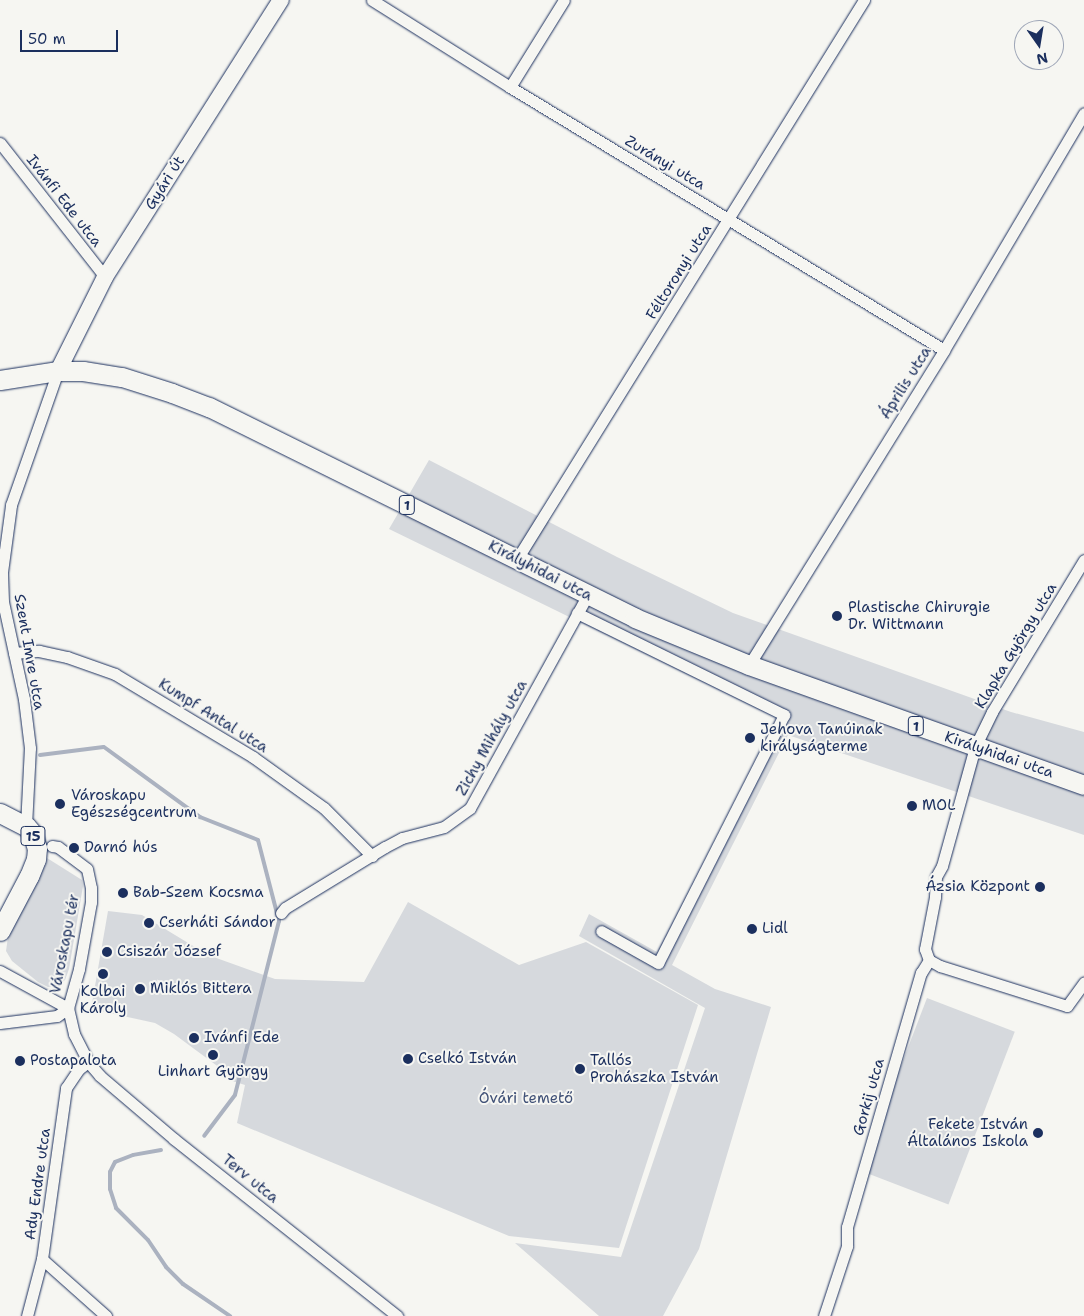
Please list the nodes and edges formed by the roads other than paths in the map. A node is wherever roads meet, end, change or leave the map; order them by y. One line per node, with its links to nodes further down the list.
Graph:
1 (281, 0): 9 (street, Gyári út)
2 (372, 0): 5 (street, Zurányi utca)
3 (564, 0): 5 (street)
4 (864, 0): 8 (street, Féltoronyi utca)
5 (510, 87): 8 (street, Zurányi utca)
6 (1084, 114): 10 (street, Április utca)
7 (0, 144): 9 (street, Ivánfi Ede utca)
8 (729, 220): 10 (street, Zurányi utca); 13 (street, Féltoronyi utca)
9 (105, 277): 11 (street, Gyári út)
10 (944, 350): 18 (street, Április utca)
11 (58, 371): 12 (main road, Királyhidai utca / 1); 13 (main road, Királyhidai utca / 1); 17 (street, Szent Imre utca)
12 (0, 380)
13 (517, 559): 15 (main road, Királyhidai utca / 1)
14 (1084, 560): 19 (street, Klapka György utca)
15 (587, 596): 16 (street, Zichy Mihály utca); 18 (main road, Királyhidai utca / 1)
16 (577, 612): 24 (street, Zichy Mihály utca); 27 (street, Királyhidai utca)
17 (14, 654): 22 (street, Szent Imre utca); 24 (street, Kumpf Antal utca)
18 (749, 665): 19 (main road, Királyhidai utca / 1)
19 (975, 748): 20 (main road, Királyhidai utca / 1); 28 (street, Gorkij utca)
20 (1084, 785)
21 (0, 813): 22 (main road, 15)
22 (26, 826): 26 (main road, 15)
23 (52, 846): 31 (street, Városkapu tér)
24 (372, 856): 25 (street, Zichy Mihály utca)
25 (281, 913)
26 (0, 931)
27 (601, 931)
28 (929, 960): 30 (street); 38 (street, Gorkij utca)
29 (0, 970): 31 (street, Városkapu tér)
30 (1084, 983)
31 (68, 1008): 32 (street, Városkapu tér); 33 (street, Városkapu tér)
32 (0, 1023)
33 (88, 1062): 34 (street, Ady Endre utca); 37 (street, Terv utca)
34 (42, 1259): 35 (street, Ady Endre utca); 36 (street)
35 (27, 1316)
36 (106, 1316)
37 (397, 1316)
38 (824, 1316)

